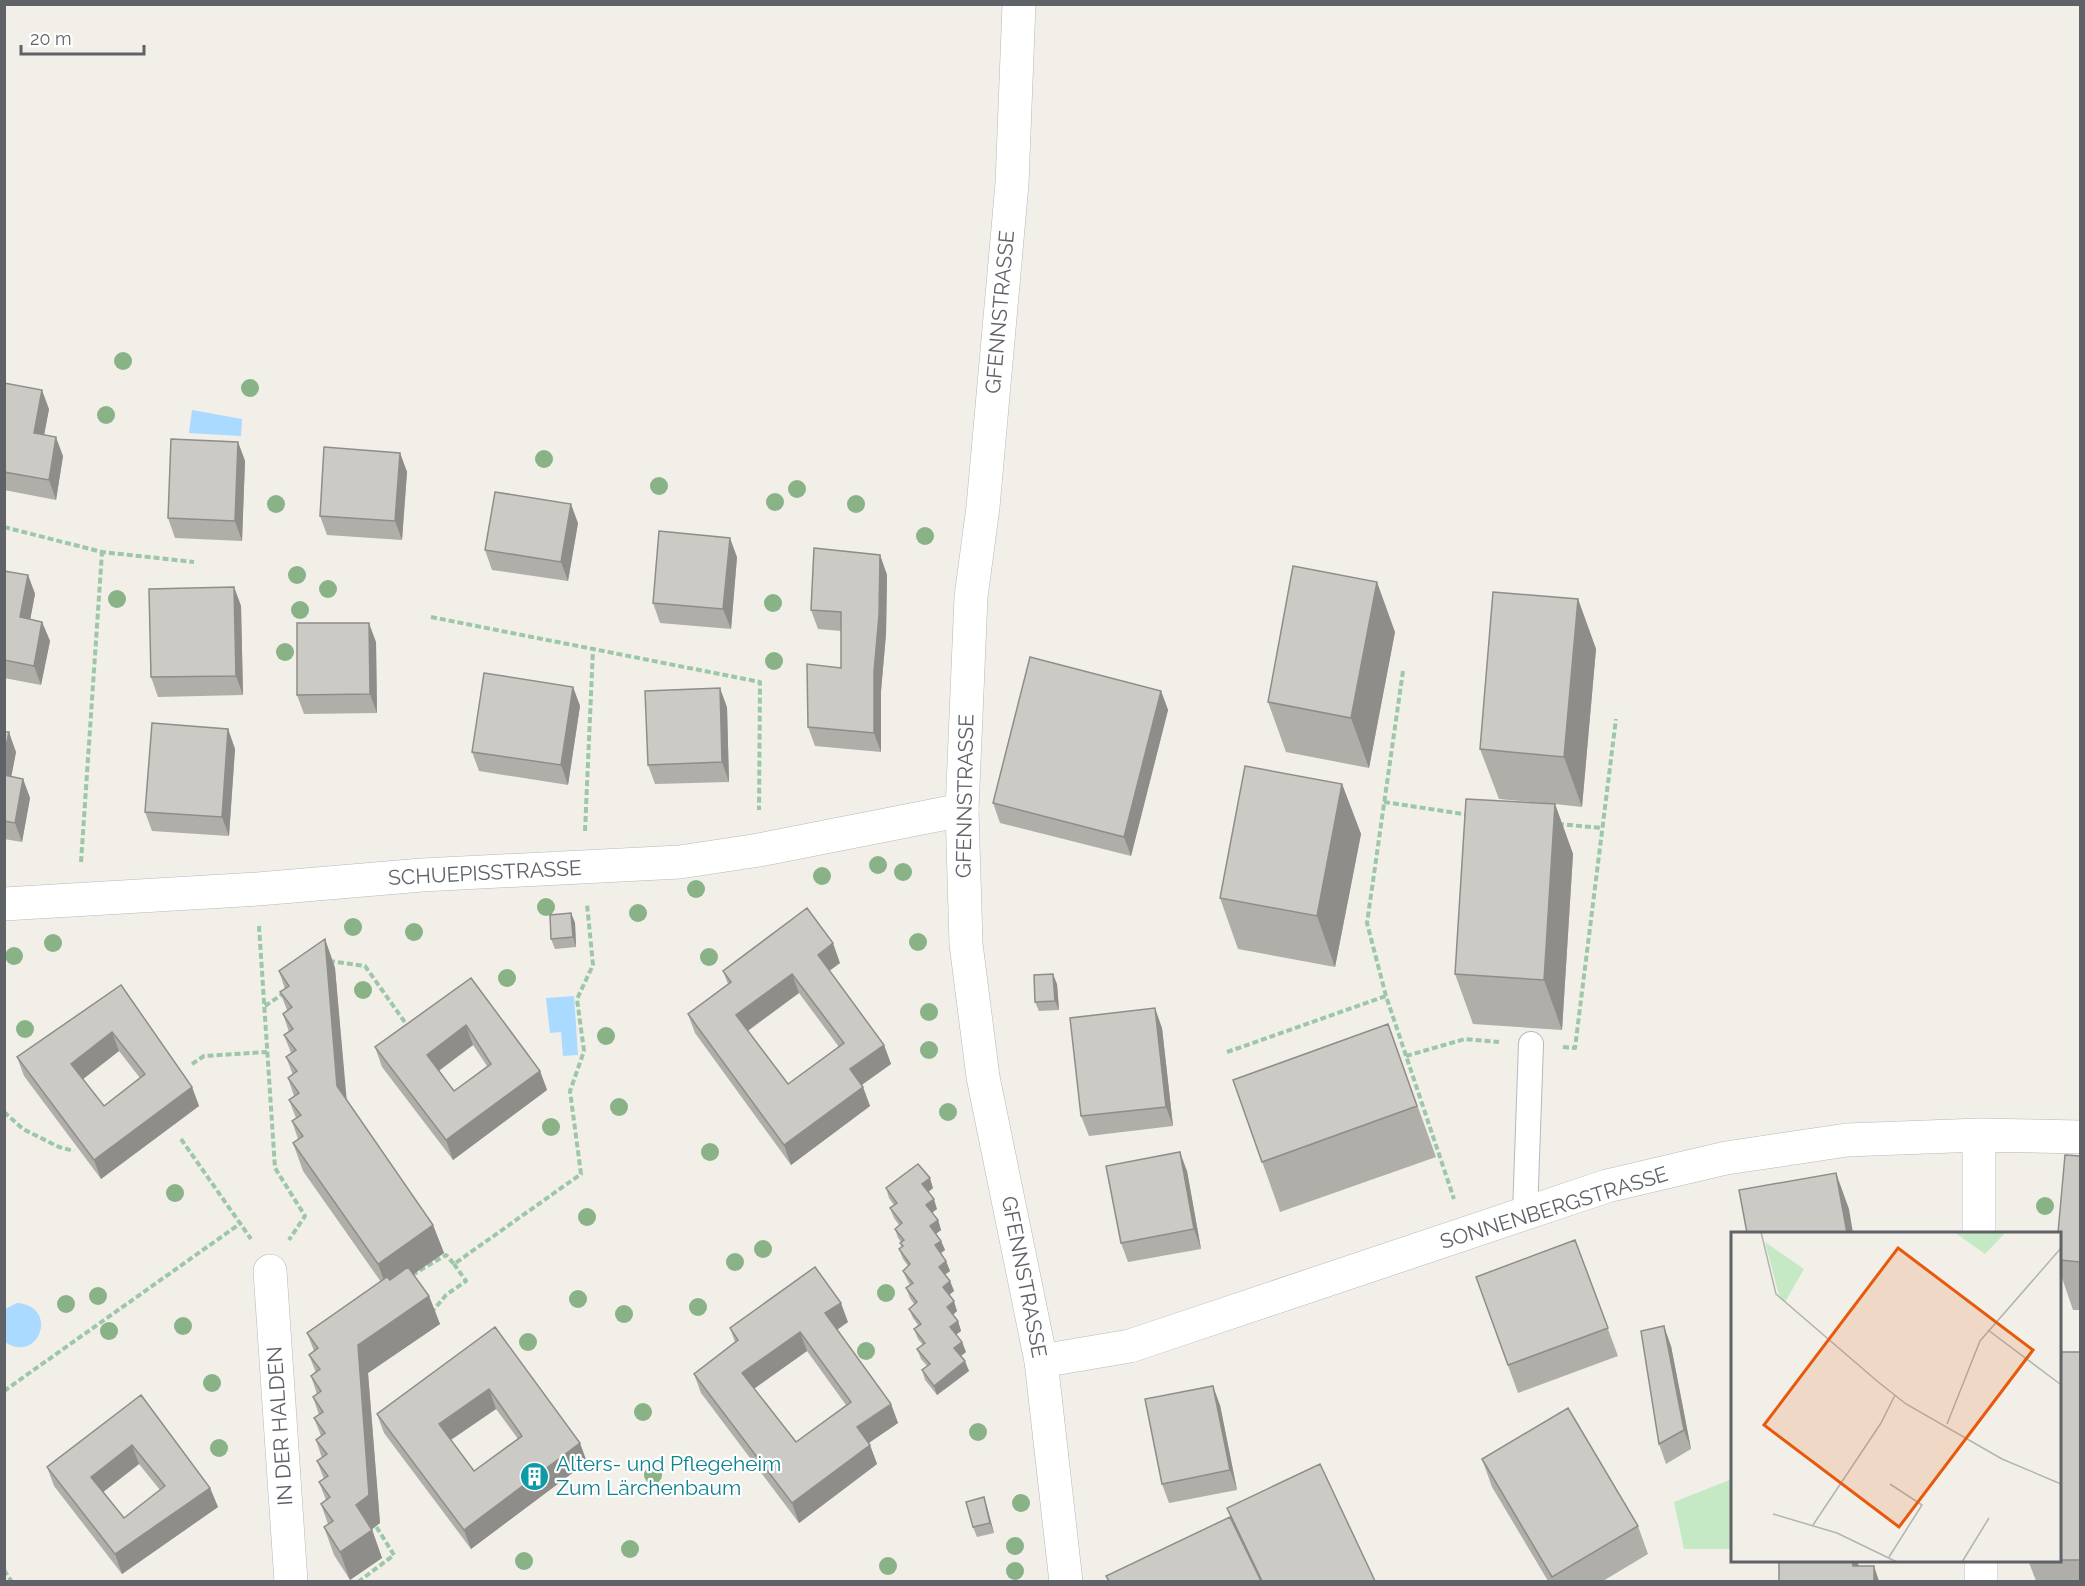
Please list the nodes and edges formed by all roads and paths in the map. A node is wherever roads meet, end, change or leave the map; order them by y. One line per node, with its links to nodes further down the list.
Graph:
1 (1020, 4): 10 (street, GFENNSTRASSE)
2 (4, 527): 3 (path)
3 (102, 552): 4 (path); 16 (path)
4 (194, 562)
5 (431, 617): 6 (path)
6 (593, 649): 14 (path); 15 (path)
7 (1403, 671): 9 (path)
8 (1616, 719): 13 (path)
9 (1384, 801): 11 (path); 21 (path)
10 (962, 810): 14 (street, SCHUEPISSTRASSE); 42 (street, GFENNSTRASSE)
11 (1481, 816)
12 (1547, 823): 13 (path)
13 (1602, 828): 24 (path)
14 (759, 850): 15 (street, SCHUEPISSTRASSE)
15 (583, 868): 16 (street, SCHUEPISSTRASSE); 38 (path)
16 (78, 901): 17 (street, SCHUEPISSTRASSE)
17 (4, 904)
18 (259, 925): 22 (path)
19 (321, 967): 23 (path)
20 (293, 986): 22 (path)
21 (1386, 996): 26 (path); 27 (path)
22 (264, 1006): 25 (path)
23 (411, 1031)
24 (1531, 1044): 27 (path); 34 (lane)
25 (267, 1052): 28 (path); 39 (path)
26 (1227, 1052)
27 (1406, 1056): 37 (path)
28 (192, 1064)
29 (4, 1112): 33 (path)
30 (1979, 1135): 31 (street, SONNENBERGSTRASSE); 34 (street, SONNENBERGSTRASSE); 36 (street)
31 (2080, 1137)
32 (181, 1139): 35 (path)
33 (74, 1150)
34 (1525, 1214): 37 (street, SONNENBERGSTRASSE)
35 (242, 1224): 39 (path); 43 (path)
36 (1979, 1232)
37 (1465, 1234): 42 (street, SONNENBERGSTRASSE)
38 (454, 1264): 40 (path); 41 (path)
39 (270, 1271): 48 (street, IN DER HALDEN)
40 (412, 1275)
41 (422, 1319)
42 (1041, 1361): 50 (street, GFENNSTRASSE)
43 (4, 1391)
44 (368, 1514): 49 (path)
45 (1981, 1562): 51 (street)
46 (4, 1570): 47 (path)
47 (12, 1581)
48 (291, 1581)
49 (358, 1581)
50 (1066, 1581)
51 (1981, 1581)

